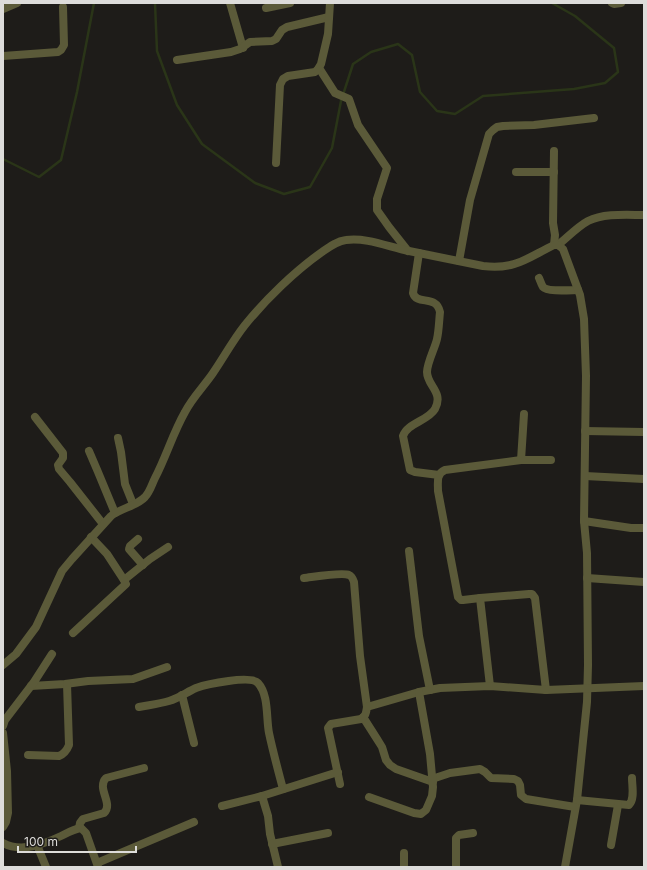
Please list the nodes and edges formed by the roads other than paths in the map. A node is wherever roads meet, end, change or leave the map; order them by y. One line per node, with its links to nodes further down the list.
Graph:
1 (17, 3): 9 (street)
2 (230, 3): 11 (street)
3 (290, 3): 8 (street)
4 (330, 3): 10 (street)
5 (612, 3): 6 (street)
6 (621, 3)
7 (63, 7): 12 (street)
8 (266, 8)
9 (3, 9)
10 (329, 17): 11 (street); 14 (street)
11 (243, 48): 13 (street)
12 (3, 56)
13 (178, 60)
14 (319, 68): 17 (street); 22 (street)
15 (594, 118): 24 (street)
16 (554, 151): 19 (street)
17 (276, 162)
18 (516, 172): 19 (street)
19 (554, 172): 21 (street)
20 (644, 215): 21 (street)
21 (556, 245): 24 (street); 26 (street)
22 (408, 251): 23 (street); 38 (street)
23 (419, 253): 24 (street); 35 (street)
24 (459, 261)
25 (539, 278): 26 (street)
26 (578, 290): 29 (street)
27 (524, 414): 33 (street)
28 (35, 417): 41 (street)
29 (585, 431): 30 (street); 36 (street)
30 (644, 432)
31 (118, 438): 38 (street)
32 (89, 451): 39 (street)
33 (521, 460): 34 (street); 35 (street)
34 (551, 460)
35 (439, 475): 52 (street)
36 (585, 476): 37 (street); 40 (street)
37 (644, 479)
38 (133, 504): 39 (street)
39 (115, 513): 41 (street)
40 (584, 521): 42 (street); 49 (street)
41 (103, 524): 43 (street)
42 (644, 528)
43 (91, 537): 50 (street); 55 (street)
44 (138, 539): 47 (street)
45 (168, 547): 47 (street)
46 (409, 551): 62 (street)
47 (143, 565): 50 (street)
48 (304, 578): 66 (street)
49 (587, 578): 51 (street); 61 (street)
50 (124, 580): 53 (street)
51 (644, 582)
52 (480, 598): 59 (street); 63 (street)
53 (73, 633)
54 (52, 654): 58 (street)
55 (3, 665)
56 (167, 667): 57 (street)
57 (67, 684): 58 (street); 72 (street)
58 (31, 686): 69 (street)
59 (490, 686): 62 (street); 63 (street)
60 (644, 686): 61 (street)
61 (587, 689): 63 (street); 82 (street)
62 (430, 690): 64 (street)
63 (546, 690)
64 (419, 692): 66 (street); 77 (street)
65 (182, 695): 67 (street); 71 (street); 79 (street)
66 (367, 707): 68 (street)
67 (139, 708)
68 (363, 717): 74 (street); 77 (street)
69 (3, 726)
70 (3, 733): 76 (street)
71 (194, 742)
72 (28, 755)
73 (144, 768): 87 (street)
74 (338, 772): 78 (street); 79 (street)
75 (632, 778): 83 (street)
76 (5, 779): 86 (street)
77 (433, 780): 81 (street); 82 (street)
78 (340, 784)
79 (283, 789): 80 (street)
80 (262, 796): 84 (street); 91 (street)
81 (369, 797)
82 (576, 803): 83 (street); 100 (street)
83 (618, 804): 93 (street)
84 (222, 806)
85 (194, 822): 95 (street)
86 (3, 827)
87 (79, 828): 92 (street); 95 (street)
88 (328, 833): 91 (street)
89 (473, 833): 99 (street)
90 (3, 843): 92 (street)
91 (272, 844): 97 (street)
92 (37, 845): 96 (street)
93 (611, 845)
94 (404, 853): 98 (street)
95 (98, 865)
96 (46, 867)
97 (278, 867)
98 (404, 867)
99 (456, 867)
100 (565, 867)

